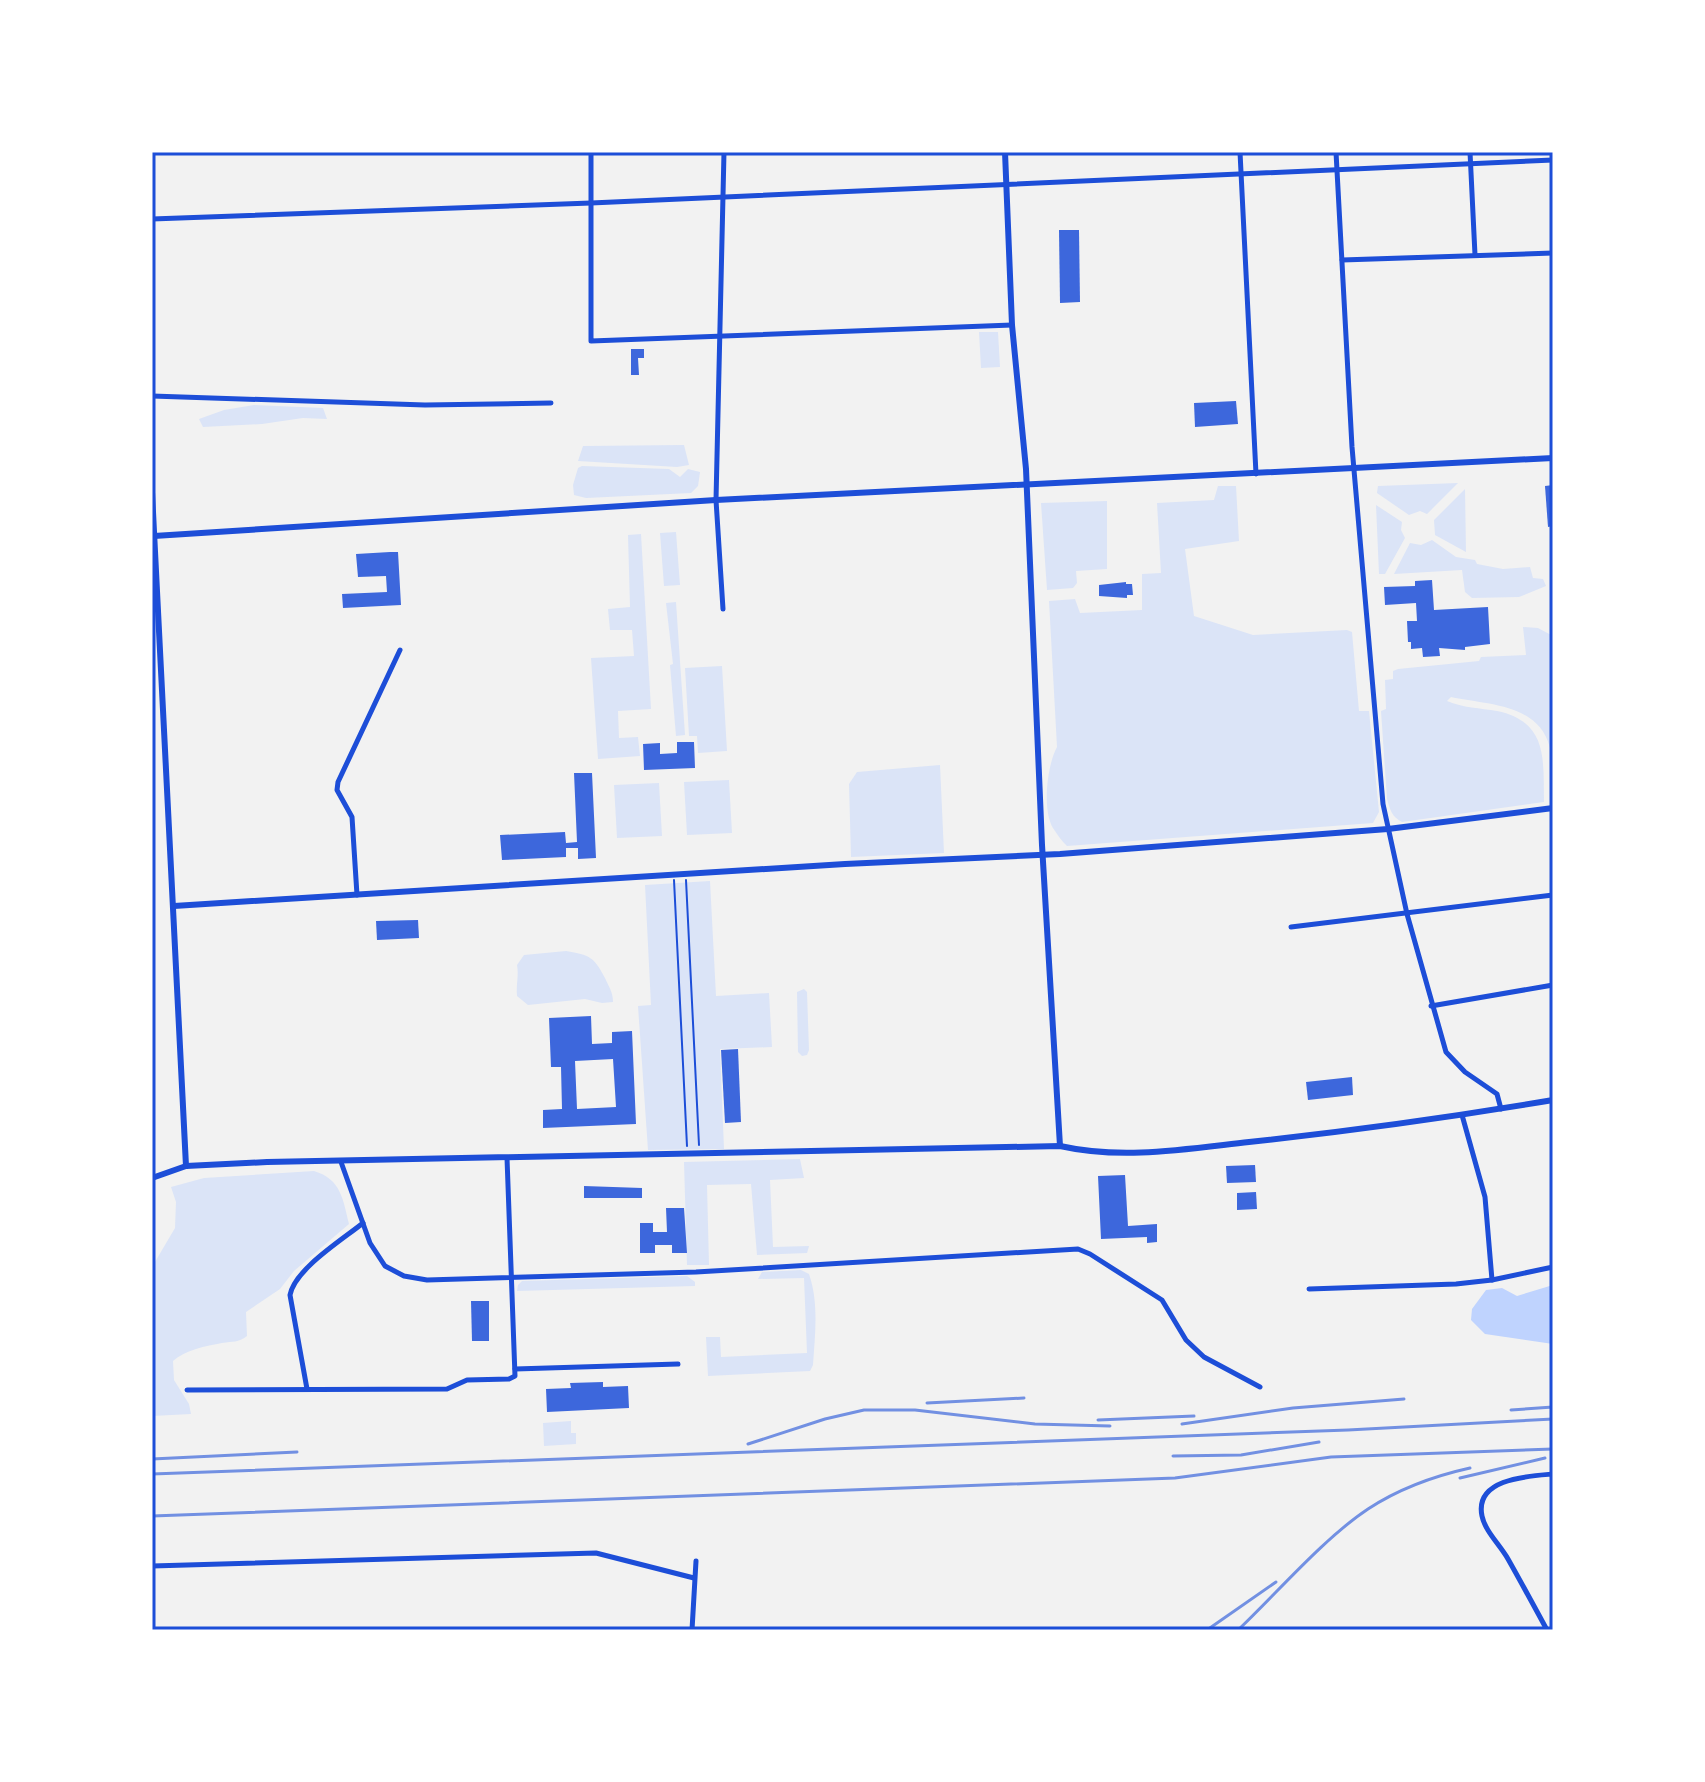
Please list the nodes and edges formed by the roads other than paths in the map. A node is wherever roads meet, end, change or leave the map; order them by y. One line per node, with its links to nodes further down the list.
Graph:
1 (591, 152): 13 (street)
2 (724, 152): 12 (street)
3 (1005, 152): 11 (street)
4 (1240, 152): 10 (street)
5 (1336, 152): 9 (street)
6 (1470, 152): 8 (street)
7 (1553, 160): 8 (street)
8 (1470, 164): 9 (street); 16 (street)
9 (1337, 169): 10 (street); 17 (street)
10 (1243, 174): 11 (street); 24 (street)
11 (1008, 185): 12 (street); 18 (street)
12 (723, 197): 13 (street); 19 (street)
13 (591, 203): 14 (street); 19 (street)
14 (152, 219)
15 (1553, 253): 16 (street)
16 (1475, 255): 17 (street)
17 (1342, 260): 23 (street)
18 (1012, 325): 19 (street); 25 (street)
19 (720, 338): 27 (street)
20 (152, 396): 21 (street)
21 (551, 403)
22 (1553, 458): 23 (street)
23 (1356, 469): 24 (street); 32 (street)
24 (1256, 474): 25 (street)
25 (1025, 483): 27 (street); 33 (street)
26 (152, 495): 28 (street)
27 (716, 500): 28 (street); 29 (street)
28 (154, 536): 36 (street)
29 (723, 609)
30 (400, 650): 34 (street)
31 (1553, 808): 32 (street)
32 (1388, 829): 33 (street); 37 (street)
33 (1043, 855): 34 (street); 44 (street)
34 (357, 895): 36 (street)
35 (1553, 895): 37 (street)
36 (174, 906): 47 (street)
37 (1407, 914): 38 (street); 40 (street)
38 (1291, 927)
39 (1553, 985): 40 (street)
40 (1431, 1006): 42 (street)
41 (1553, 1100): 42 (street)
42 (1501, 1109): 43 (street)
43 (1462, 1115): 44 (street); 52 (street)
44 (1060, 1146): 45 (street)
45 (507, 1158): 46 (street); 51 (street)
46 (341, 1162): 47 (street); 49 (street)
47 (186, 1166): 48 (street)
48 (152, 1178)
49 (363, 1223): 51 (street); 57 (street)
50 (1553, 1267): 52 (street)
51 (512, 1279): 55 (street); 56 (street)
52 (1492, 1280): 53 (street)
53 (1309, 1289)
54 (678, 1364): 55 (street)
55 (515, 1372): 57 (street)
56 (1260, 1387)
57 (307, 1389): 58 (street)
58 (187, 1390)
59 (1553, 1474): 64 (street)
60 (696, 1561): 62 (street)
61 (152, 1566): 62 (street)
62 (694, 1578): 63 (street)
63 (692, 1630)
64 (1547, 1630)

